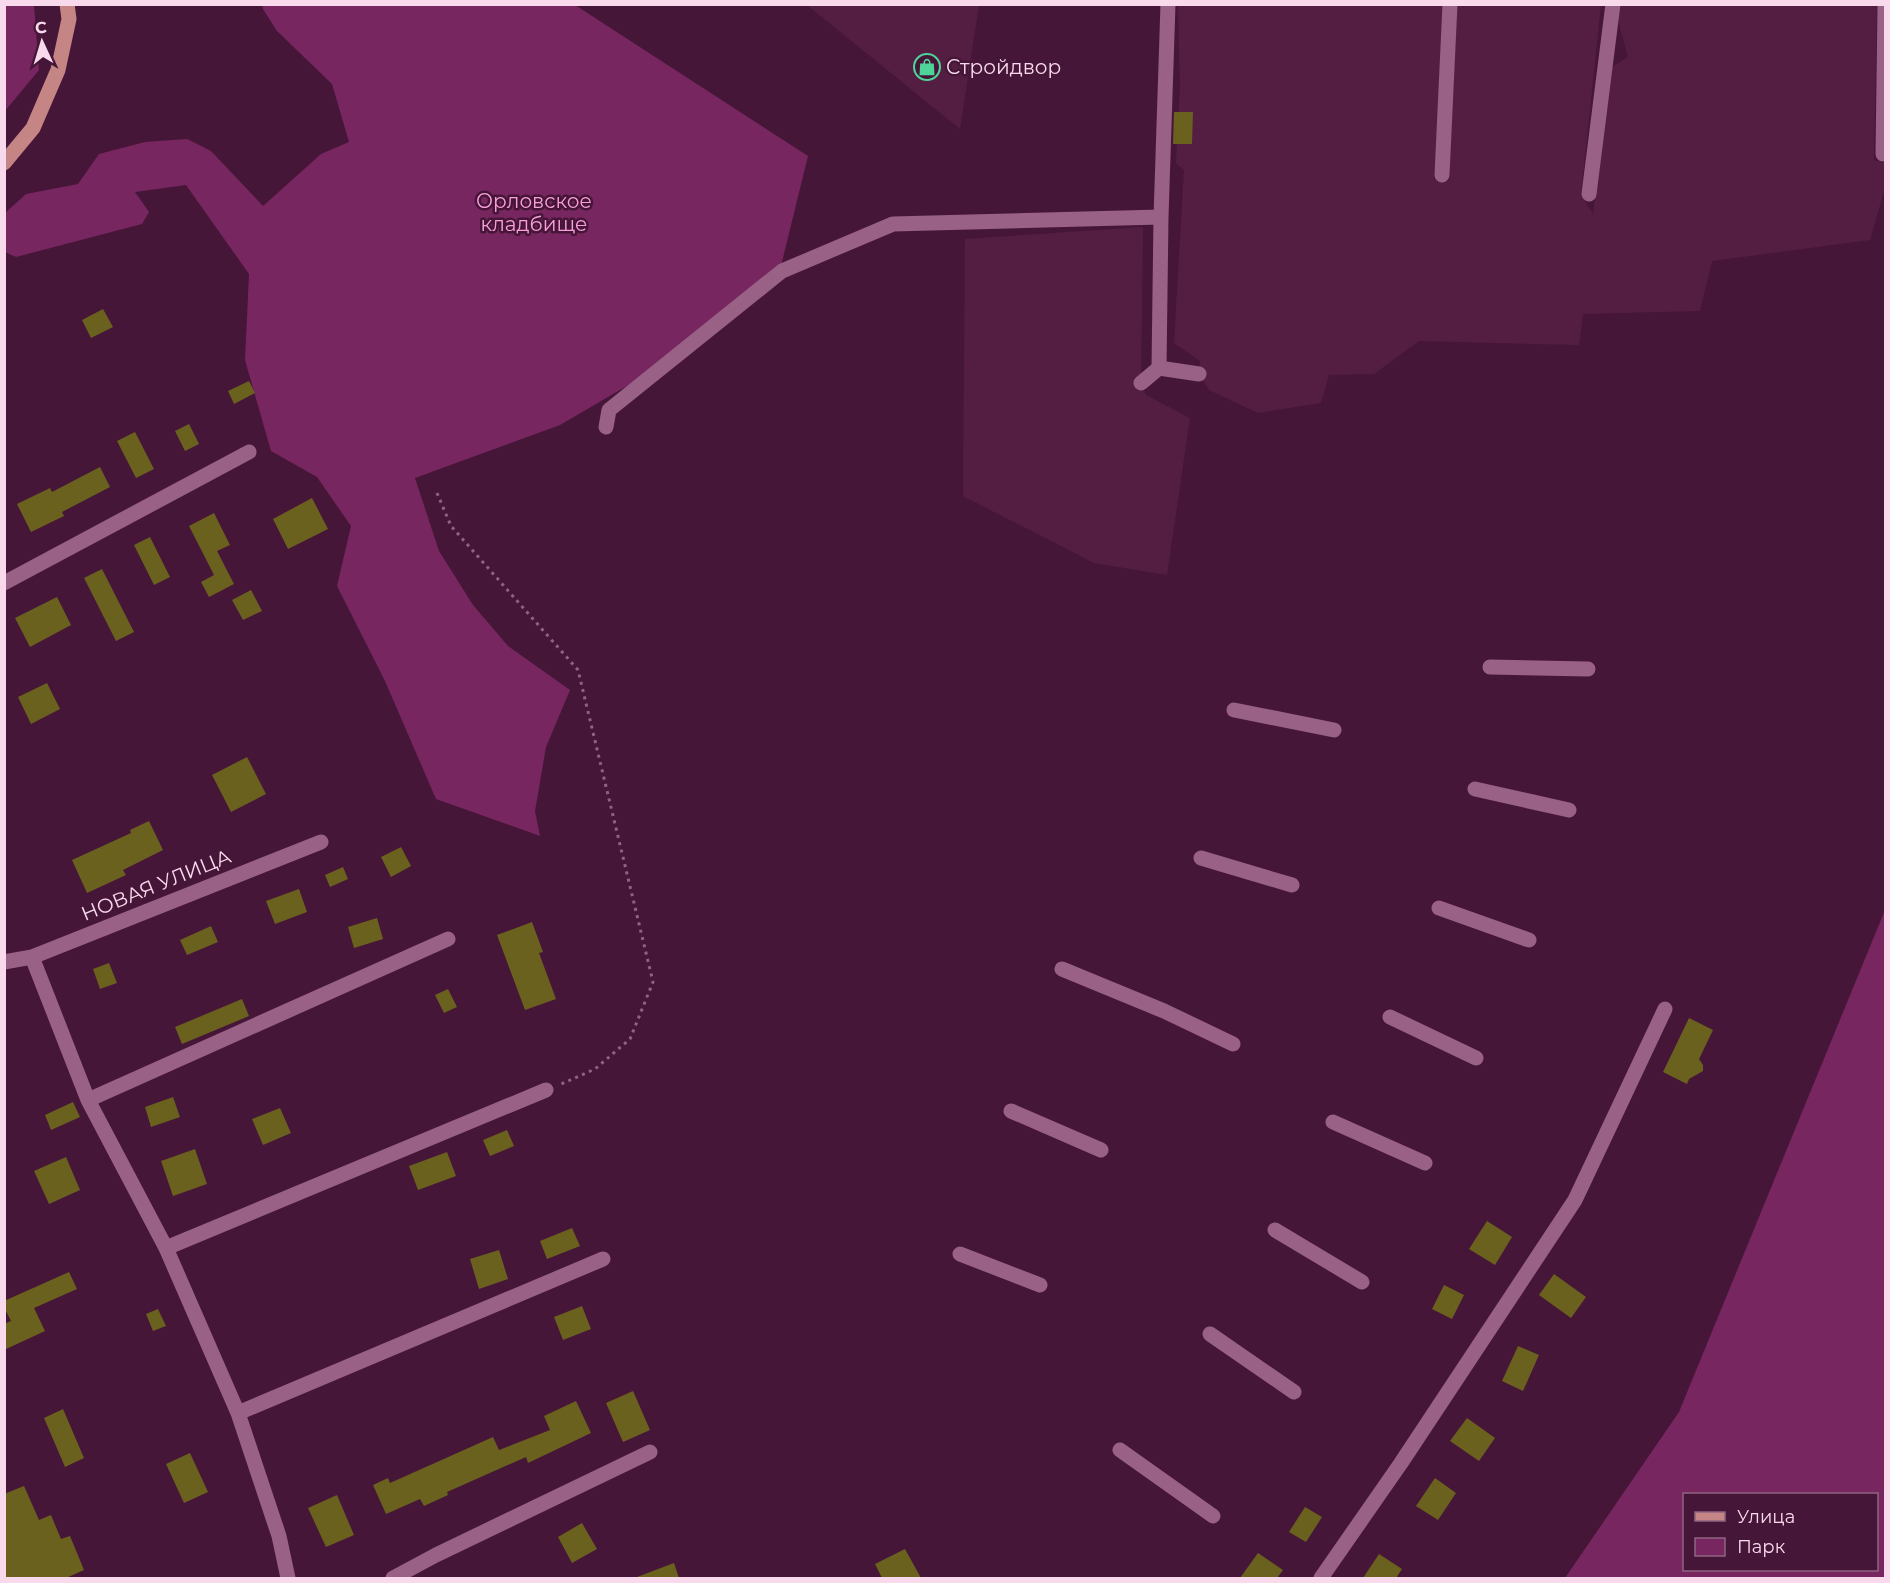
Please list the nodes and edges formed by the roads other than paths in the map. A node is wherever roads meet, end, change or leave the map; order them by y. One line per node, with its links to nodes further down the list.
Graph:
1 (67, 4): 7 (main road)
2 (1168, 4): 10 (street)
3 (1450, 4): 8 (street)
4 (1613, 4): 9 (street)
5 (1885, 4): 6 (street)
6 (1883, 154)
7 (4, 163)
8 (1442, 175)
9 (1589, 194)
10 (1161, 217): 11 (street); 14 (street)
11 (1159, 368): 12 (street); 13 (street)
12 (1199, 374)
13 (1141, 383)
14 (606, 427)
15 (249, 452): 16 (street)
16 (4, 582)
17 (1490, 666): 18 (street)
18 (1588, 669)
19 (1234, 710): 20 (street)
20 (1334, 730)
21 (1475, 789): 22 (street)
22 (1569, 810)
23 (321, 842): 29 (street, НОВАЯ УЛИЦА)
24 (1201, 858): 25 (street)
25 (1292, 885)
26 (1439, 908): 28 (street)
27 (448, 939): 37 (street)
28 (1529, 940)
29 (32, 957): 30 (street, НОВАЯ УЛИЦА); 37 (street)
30 (4, 962)
31 (1062, 969): 34 (street)
32 (1665, 1009): 56 (street)
33 (1390, 1017): 35 (street)
34 (1233, 1044)
35 (1476, 1058)
36 (546, 1090): 43 (street)
37 (88, 1100): 43 (street)
38 (1011, 1111): 40 (street)
39 (1333, 1122): 41 (street)
40 (1101, 1150)
41 (1425, 1163)
42 (1275, 1230): 46 (street)
43 (166, 1248): 50 (street)
44 (960, 1254): 47 (street)
45 (603, 1259): 50 (street)
46 (1362, 1282)
47 (1040, 1285)
48 (1210, 1334): 49 (street)
49 (1294, 1392)
50 (238, 1413): 54 (street)
51 (1120, 1450): 53 (street)
52 (650, 1452): 55 (street)
53 (1212, 1516)
54 (288, 1578)
55 (393, 1578)
56 (1321, 1578)

